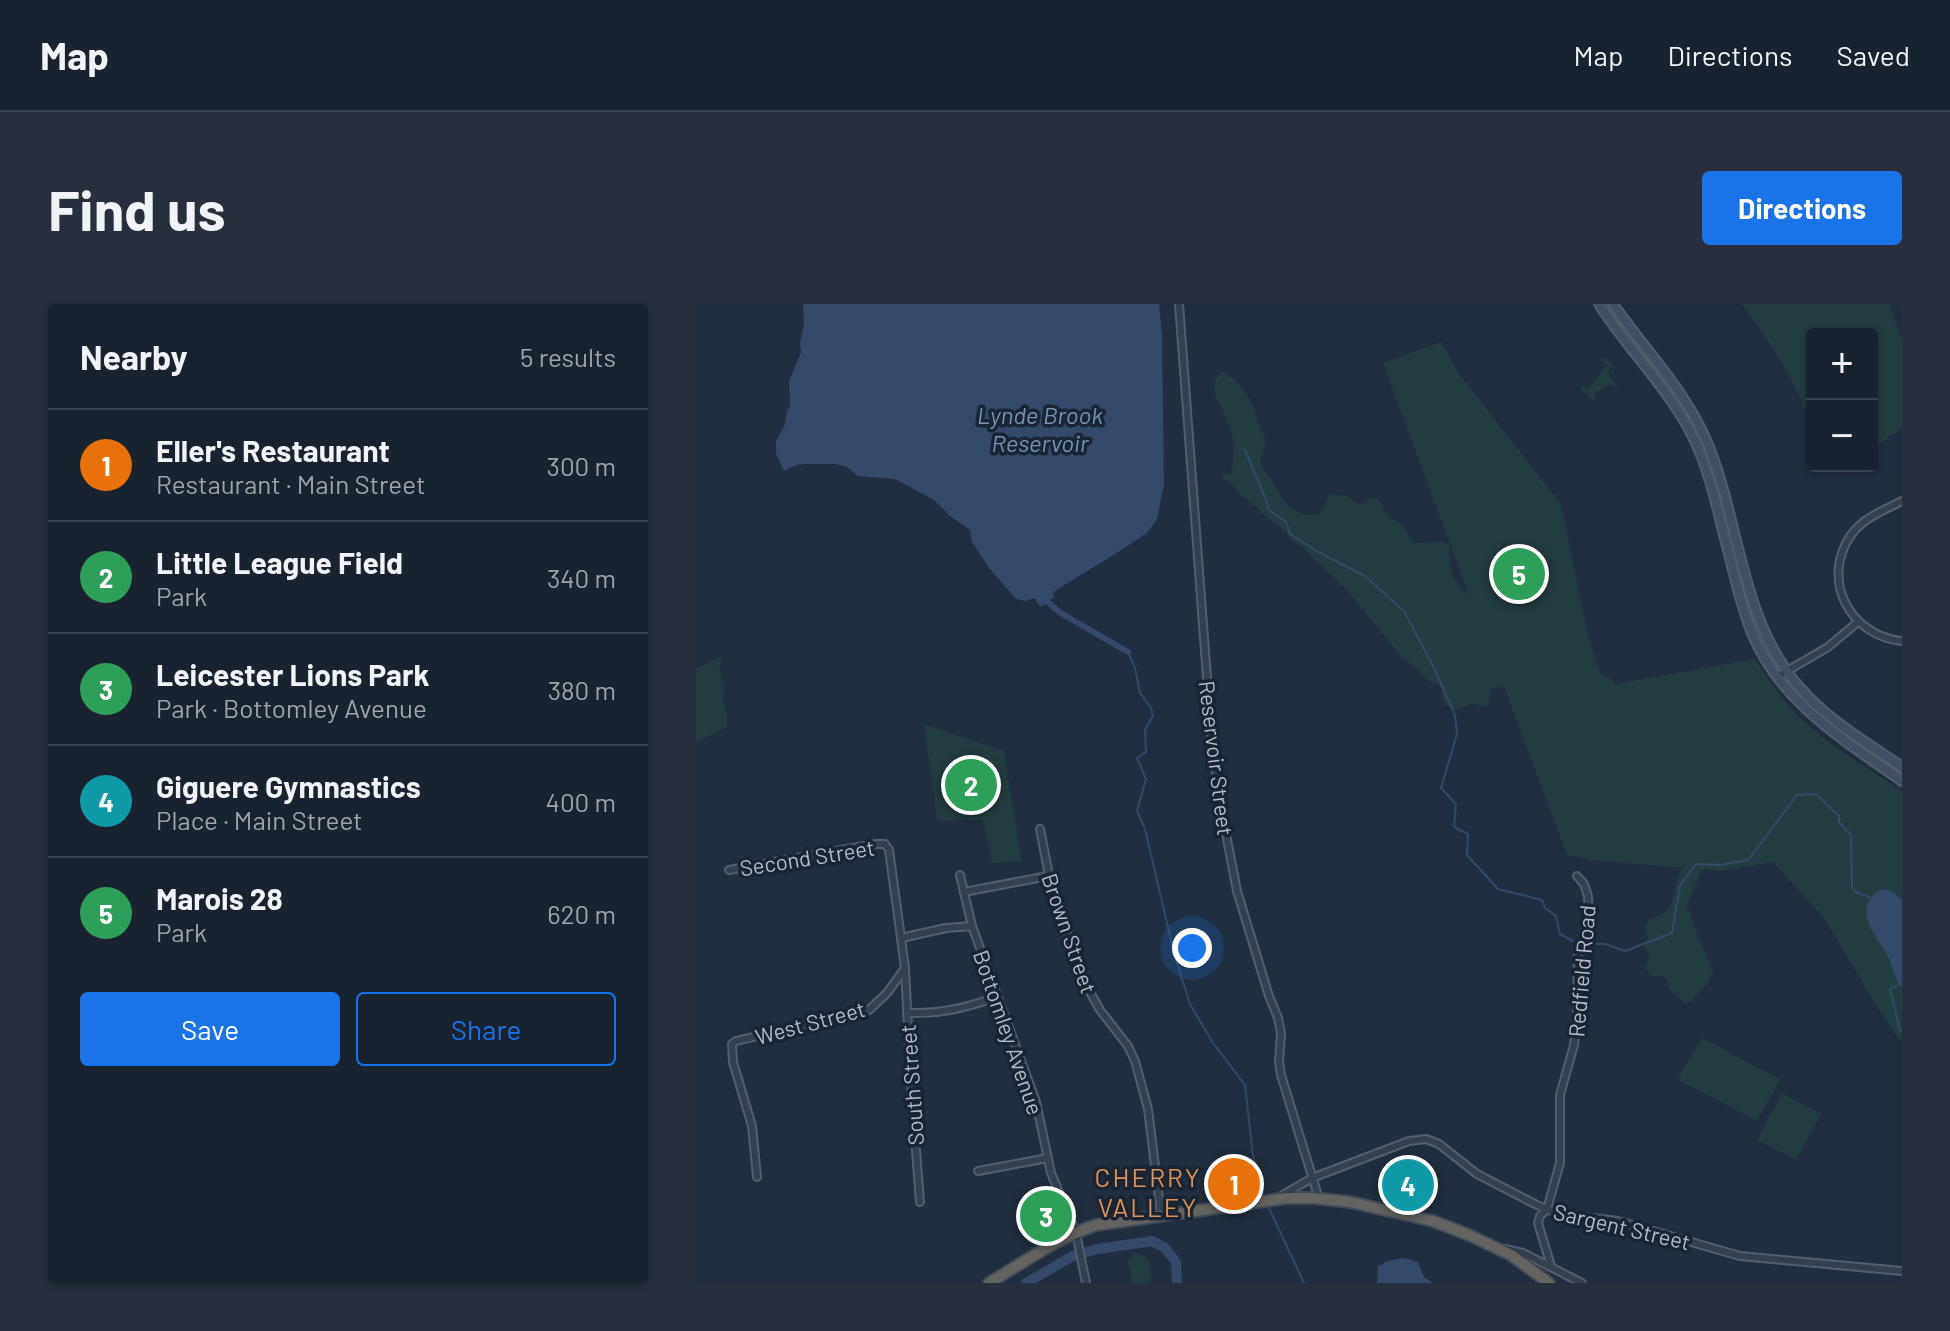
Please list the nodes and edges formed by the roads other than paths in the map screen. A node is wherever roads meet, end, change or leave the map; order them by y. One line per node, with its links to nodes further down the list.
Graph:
1 (1179, 304): 25 (street, Reservoir Street)
2 (1599, 304): 8 (main road)
3 (1613, 304): 7 (main road)
4 (1902, 501): 5 (street)
5 (1858, 622): 6 (street); 7 (street)
6 (1902, 641)
7 (1787, 671): 8 (street); 9 (main road)
8 (1777, 677): 10 (main road)
9 (1902, 767)
10 (1902, 781)
11 (1040, 829): 14 (street, Brown Street)
12 (729, 870): 18 (street, Second Street)
13 (960, 875): 16 (street, Bottomley Avenue)
14 (1048, 876): 16 (street); 30 (street, Brown Street)
15 (1577, 876): 29 (street, Redfield Road)
16 (964, 892): 17 (street, Bottomley Avenue)
17 (972, 926): 18 (street); 20 (street, Bottomley Avenue)
18 (901, 938): 19 (street)
19 (905, 968): 21 (street, South Street); 24 (street, West Street)
20 (997, 997): 21 (street); 22 (street, Bottomley Avenue)
21 (907, 1013): 28 (street, South Street)
22 (1048, 1158): 23 (street); 31 (street, Bottomley Avenue)
23 (978, 1171)
24 (757, 1177)
25 (1312, 1178): 26 (street, Reservoir Street); 27 (street, Sargent Street); 29 (street, Sargent Street)
26 (1319, 1199): 27 (highway); 32 (highway)
27 (1268, 1200): 30 (highway)
28 (920, 1202)
29 (1547, 1209): 33 (street, Redfield Road); 34 (street, Sargent Street)
30 (1161, 1215): 31 (highway)
31 (1076, 1233): 35 (highway); 36 (street, Bottomley Avenue)
32 (1497, 1248): 33 (street); 37 (highway)
33 (1551, 1266): 38 (street)
34 (1902, 1271)
35 (989, 1283)
36 (1086, 1283)
37 (1549, 1283)
38 (1582, 1283)

